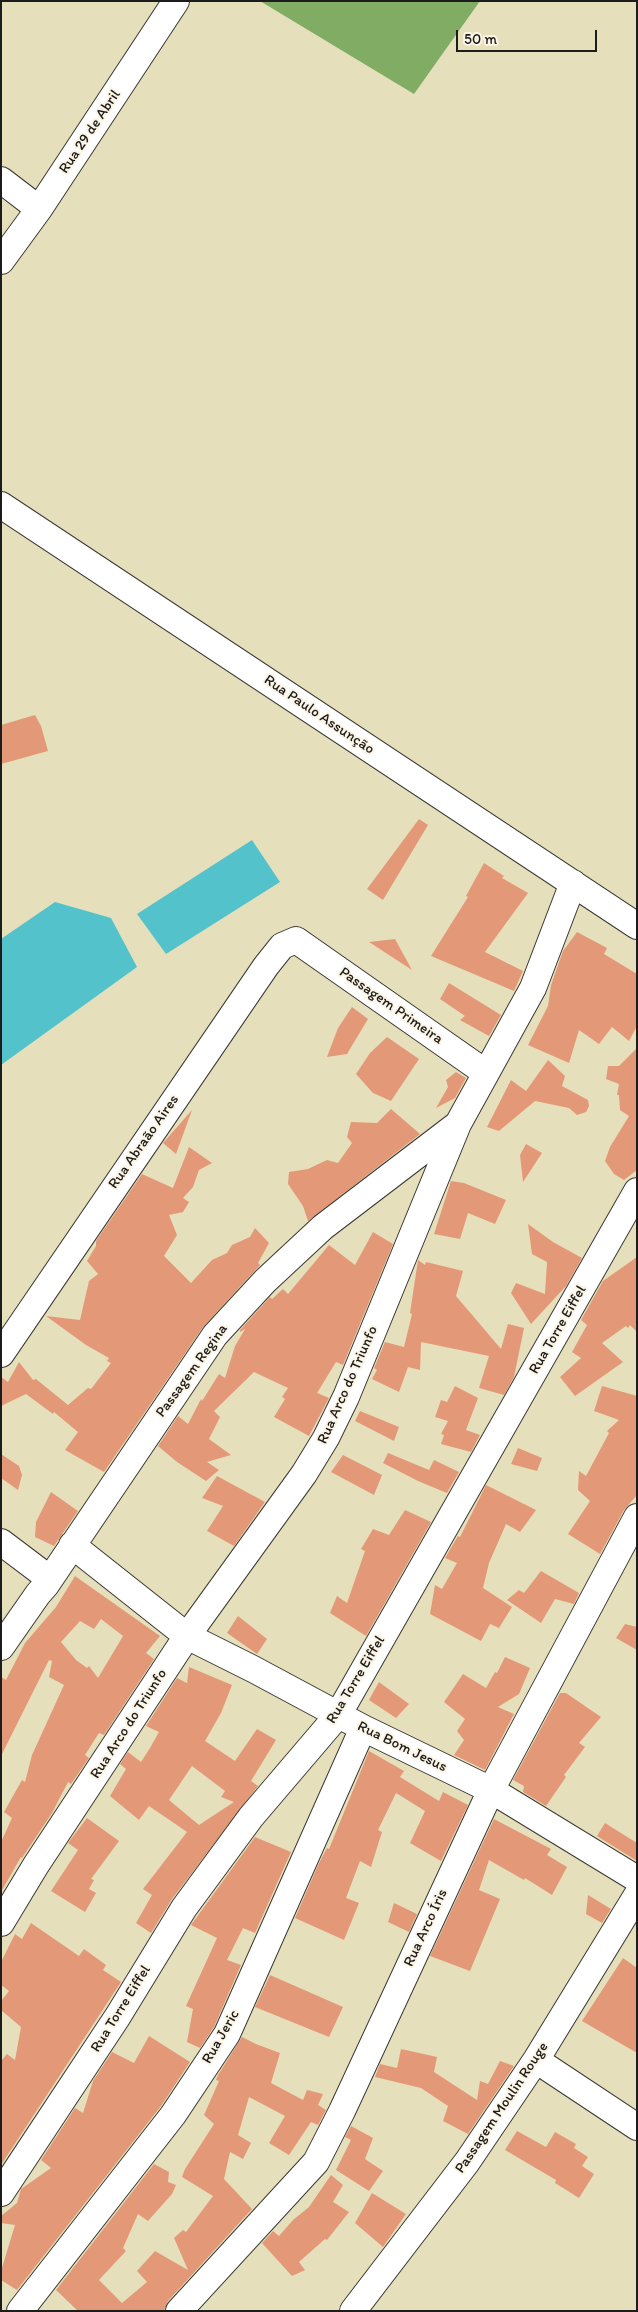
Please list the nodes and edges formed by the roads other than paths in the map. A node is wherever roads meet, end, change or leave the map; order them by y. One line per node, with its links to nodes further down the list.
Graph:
1 (176, 1): 3 (street, Rua 29 de Abril)
2 (1, 180): 3 (street)
3 (38, 209): 4 (street, Rua 29 de Abril)
4 (1, 261)
5 (1, 505): 6 (street, Rua Paulo Assunção)
6 (573, 883): 7 (street, Rua Paulo Assunção); 9 (street, Rua Arco do Triunfo)
7 (637, 926)
8 (296, 940): 9 (street, Passagem Primeira); 12 (street, Rua Abraão Aires)
9 (486, 1073): 10 (street, Rua Arco do Triunfo)
10 (458, 1124): 15 (street, Passagem Regina); 17 (street, Rua Arco do Triunfo)
11 (637, 1191): 19 (street, Rua Torre Eiffel)
12 (1, 1354)
13 (637, 1518): 21 (street, Rua Arco Íris)
14 (1, 1542): 16 (street)
15 (72, 1545): 16 (street, Passagem Regina); 17 (street, Rua Bom Jesus)
16 (50, 1579): 18 (street, Passagem Regina)
17 (187, 1636): 19 (street, Rua Bom Jesus); 24 (street, Rua Arco do Triunfo)
18 (1, 1648)
19 (338, 1715): 20 (street, Rua Bom Jesus); 28 (street, Rua Torre Eiffel)
20 (363, 1728): 21 (street, Rua Bom Jesus); 29 (street, Rua Jeric)
21 (491, 1790): 22 (street, Rua Bom Jesus); 30 (street, Rua Arco Íris)
22 (637, 1879)
23 (637, 1895): 25 (street, Passagem Moulin Rouge)
24 (1, 1923)
25 (628, 1929): 26 (street, Passagem Moulin Rouge)
26 (536, 2060): 27 (street); 31 (street, Passagem Moulin Rouge)
27 (637, 2127)
28 (1, 2193)
29 (20, 2311)
30 (179, 2311)
31 (353, 2311)

